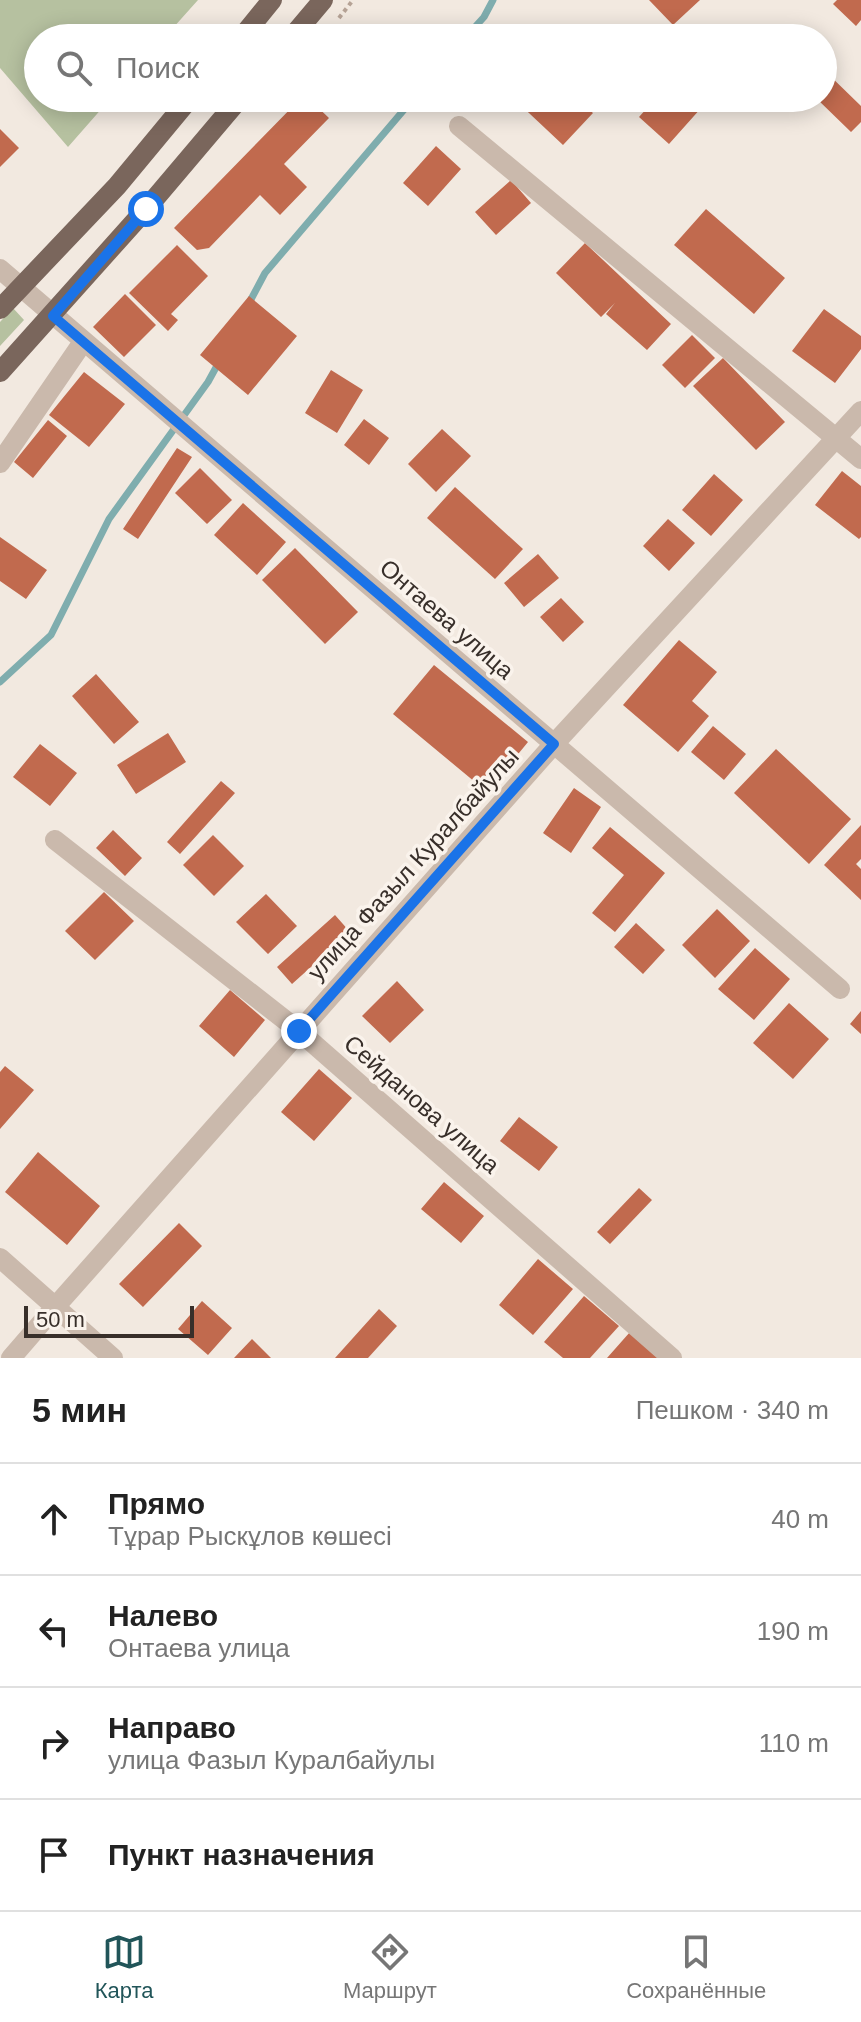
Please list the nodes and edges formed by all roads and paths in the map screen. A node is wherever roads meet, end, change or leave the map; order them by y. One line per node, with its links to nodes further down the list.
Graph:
1 (272, 0): 3 (main road)
2 (323, 0): 4 (main road)
3 (252, 24)
4 (303, 24)
5 (178, 112): 9 (main road)
6 (228, 112): 11 (main road)
7 (459, 126): 15 (street)
8 (0, 269): 9 (street, Онтаева улица)
9 (21, 288): 10 (main road); 11 (street, Онтаева улица)
10 (0, 309)
11 (53, 316): 12 (street, Онтаева улица); 13 (main road)
12 (83, 342): 17 (street); 18 (street, Онтаева улица)
13 (0, 372)
14 (861, 411): 15 (street, улица Фазыл Куралбайулы)
15 (836, 438): 16 (street); 18 (street, улица Фазыл Куралбайулы)
16 (861, 459)
17 (0, 463)
18 (554, 744): 20 (street, Онтаева улица); 21 (street, улица Фазыл Куралбайулы)
19 (55, 840): 21 (street, Сейданова улица)
20 (840, 989)
21 (299, 1031): 23 (street, улица Фазыл Куралбайулы); 26 (street, Сейданова улица)
22 (0, 1258): 23 (street)
23 (56, 1306): 24 (street, улица Фазыл Куралбайулы); 25 (street)
24 (11, 1358)
25 (113, 1358)
26 (672, 1358)

